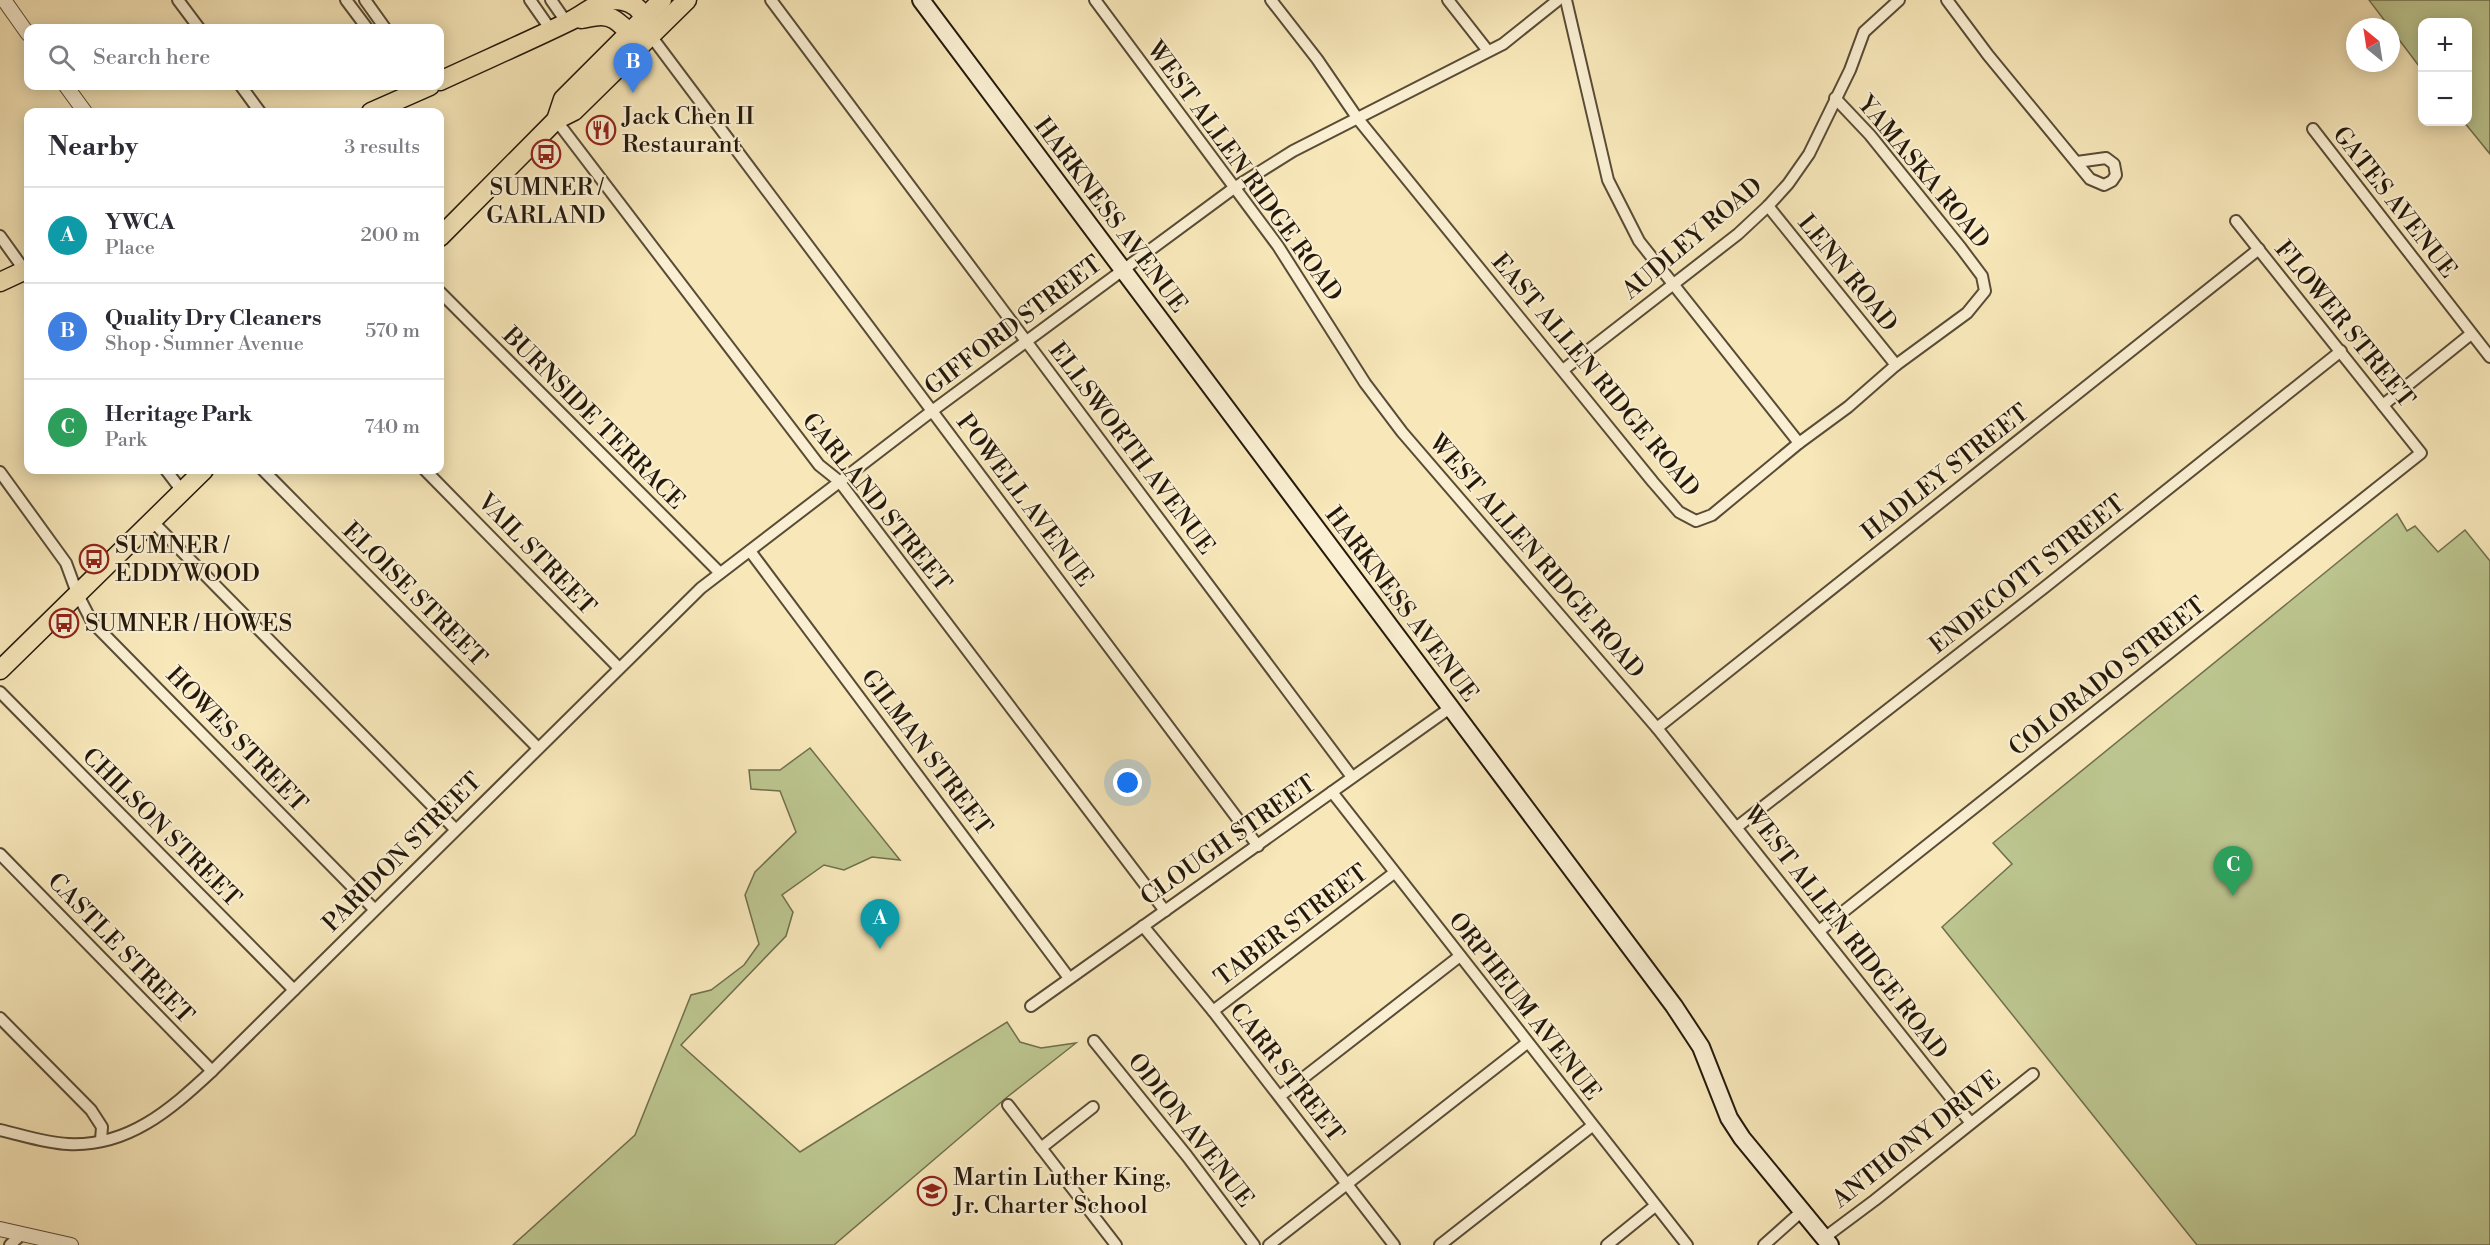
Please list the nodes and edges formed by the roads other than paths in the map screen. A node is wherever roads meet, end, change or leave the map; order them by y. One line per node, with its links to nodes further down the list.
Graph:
1 (4, 0): 23 (street)
2 (178, 0): 19 (street)
3 (346, 0): 20 (street)
4 (365, 0): 21 (street)
5 (530, 0): 22 (street)
6 (551, 0): 22 (street)
7 (662, 0): 18 (main road)
8 (687, 0): 25 (main road)
9 (771, 0): 53 (street, ELLSWORTH AVENUE)
10 (921, 0): 46 (main road, HARKNESS AVENUE)
11 (1095, 0): 39 (street, WEST ALLEN RIDGE ROAD)
12 (1271, 0): 35 (street, EAST ALLEN RIDGE ROAD)
13 (1448, 0): 26 (street)
14 (1558, 0): 26 (street, GIFFORD STREET)
15 (1566, 0): 50 (street)
16 (1899, 0): 31 (street, AUDLEY ROAD)
17 (1947, 0): 38 (street)
18 (646, 16): 22 (main road); 24 (main road); 25 (main road)
19 (196, 24)
20 (364, 24)
21 (382, 24)
22 (563, 24): 24 (main road); 27 (main road)
23 (24, 28)
24 (628, 33): 25 (main road); 36 (main road)
25 (651, 36): 36 (main road); 59 (street, POWELL AVENUE)
26 (1488, 51): 35 (street, GIFFORD STREET)
27 (444, 79)
28 (69, 90): 32 (street)
29 (244, 90): 33 (street)
30 (413, 90): 34 (main road)
31 (1835, 98): 40 (street, AUDLEY ROAD); 48 (street, YAMASKA ROAD)
32 (82, 108)
33 (257, 108)
34 (379, 108)
35 (1358, 119): 39 (street, GIFFORD STREET); 57 (street, EAST ALLEN RIDGE ROAD)
36 (556, 120): 42 (main road); 67 (street, GARLAND STREET)
37 (2313, 129): 52 (street, GATES AVENUE)
38 (2077, 162)
39 (1234, 188): 46 (street, GIFFORD STREET); 77 (street, WEST ALLEN RIDGE ROAD)
40 (1768, 206): 50 (street, AUDLEY ROAD); 56 (street, LENN ROAD)
41 (2236, 221): 44 (street, FLOWER STREET)
42 (444, 233)
43 (0, 236): 45 (street)
44 (2259, 249): 54 (street, FLOWER STREET); 77 (street, HADLEY STREET)
45 (24, 267)
46 (1122, 270): 53 (street, GIFFORD STREET); 76 (main road, HARKNESS AVENUE)
47 (24, 273): 49 (main road)
48 (1980, 273): 56 (street, EAST ALLEN RIDGE ROAD)
49 (0, 282)
50 (1673, 284): 57 (street, AUDLEY ROAD); 60 (street)
51 (444, 296): 71 (street, BURNSIDE TERRACE)
52 (2471, 334): 55 (street, GATES AVENUE); 58 (street)
53 (1027, 342): 59 (street, GIFFORD STREET); 79 (street, ELLSWORTH AVENUE)
54 (2341, 351): 58 (street, FLOWER STREET); 81 (street, ENDECOTT STREET)
55 (2490, 357)
56 (1896, 365): 60 (street, EAST ALLEN RIDGE ROAD)
57 (1563, 370): 60 (street, EAST ALLEN RIDGE ROAD)
58 (2383, 405): 61 (street, FLOWER STREET)
59 (932, 411): 67 (street, GIFFORD STREET); 83 (street, POWELL AVENUE)
60 (1799, 443)
61 (2421, 453): 89 (street, COLORADO STREET)
62 (0, 472): 72 (street, HOWES STREET)
63 (169, 474): 68 (street)
64 (200, 474): 68 (main road)
65 (267, 474): 78 (street, ELOISE STREET)
66 (429, 474): 73 (street, VAIL STREET)
67 (839, 481): 70 (street, GIFFORD STREET); 87 (street, GARLAND STREET)
68 (182, 491): 69 (main road)
69 (152, 521): 72 (main road); 82 (street)
70 (750, 551): 71 (street, GIFFORD STREET); 91 (street, GILMAN STREET)
71 (720, 573): 73 (street, PARIDON STREET)
72 (77, 593): 74 (main road); 86 (street, HOWES STREET)
73 (619, 668): 78 (street, PARIDON STREET)
74 (0, 670)
75 (0, 692): 92 (street, CHILSON STREET)
76 (1450, 708): 79 (street, CLOUGH STREET); 110 (main road, HARKNESS AVENUE)
77 (1657, 728): 81 (street, WEST ALLEN RIDGE ROAD)
78 (538, 748): 82 (street, PARIDON STREET)
79 (1352, 777): 80 (street, CLOUGH STREET)
80 (1332, 792): 83 (street, CLOUGH STREET); 85 (street, ORPHEUM AVENUE)
81 (1737, 827): 89 (street, WEST ALLEN RIDGE ROAD)
82 (455, 829): 86 (street, PARIDON STREET)
83 (1258, 846): 87 (street, CLOUGH STREET)
84 (0, 854): 98 (street, CASTLE STREET)
85 (1394, 873): 90 (street, ORPHEUM AVENUE); 94 (street, TABER STREET)
86 (374, 909): 92 (street, PARIDON STREET)
87 (1165, 911): 88 (street, CLOUGH STREET)
88 (1143, 926): 91 (street, CLOUGH STREET); 94 (street, CARR STREET)
89 (1819, 931): 103 (street, WEST ALLEN RIDGE ROAD)
90 (1460, 956): 97 (street, ORPHEUM AVENUE); 100 (street)
91 (1070, 978): 93 (street, CLOUGH STREET)
92 (294, 990): 98 (street, PARIDON STREET)
93 (1031, 1006)
94 (1213, 1011): 100 (street, CARR STREET)
95 (0, 1018): 106 (street)
96 (1094, 1041): 117 (street, ODION AVENUE)
97 (1527, 1043): 104 (street, ORPHEUM AVENUE); 108 (street)
98 (212, 1071): 106 (street, PARIDON STREET)
99 (2033, 1074): 103 (street, ANTHONY DRIVE)
100 (1280, 1096): 108 (street, CARR STREET)
101 (1008, 1105): 107 (street)
102 (1093, 1107): 107 (street)
103 (1970, 1122): 113 (street, ANTHONY DRIVE)
104 (1592, 1126): 109 (street, ORPHEUM AVENUE); 120 (street)
105 (0, 1130): 106 (street, PARIDON STREET)
106 (101, 1140)
107 (1041, 1148): 116 (street)
108 (1348, 1186): 118 (street); 119 (street, CARR STREET)
109 (1655, 1206): 121 (street); 122 (street, ORPHEUM AVENUE)
110 (1802, 1211): 113 (main road, HARKNESS AVENUE); 123 (street)
111 (0, 1229): 112 (street)
112 (22, 1234): 114 (street); 115 (street)
113 (1827, 1241)
114 (10, 1245)
115 (71, 1245)
116 (1116, 1245)
117 (1254, 1245)
118 (1269, 1245)
119 (1394, 1245)
120 (1440, 1245)
121 (1606, 1245)
122 (1687, 1245)
123 (1764, 1245)

